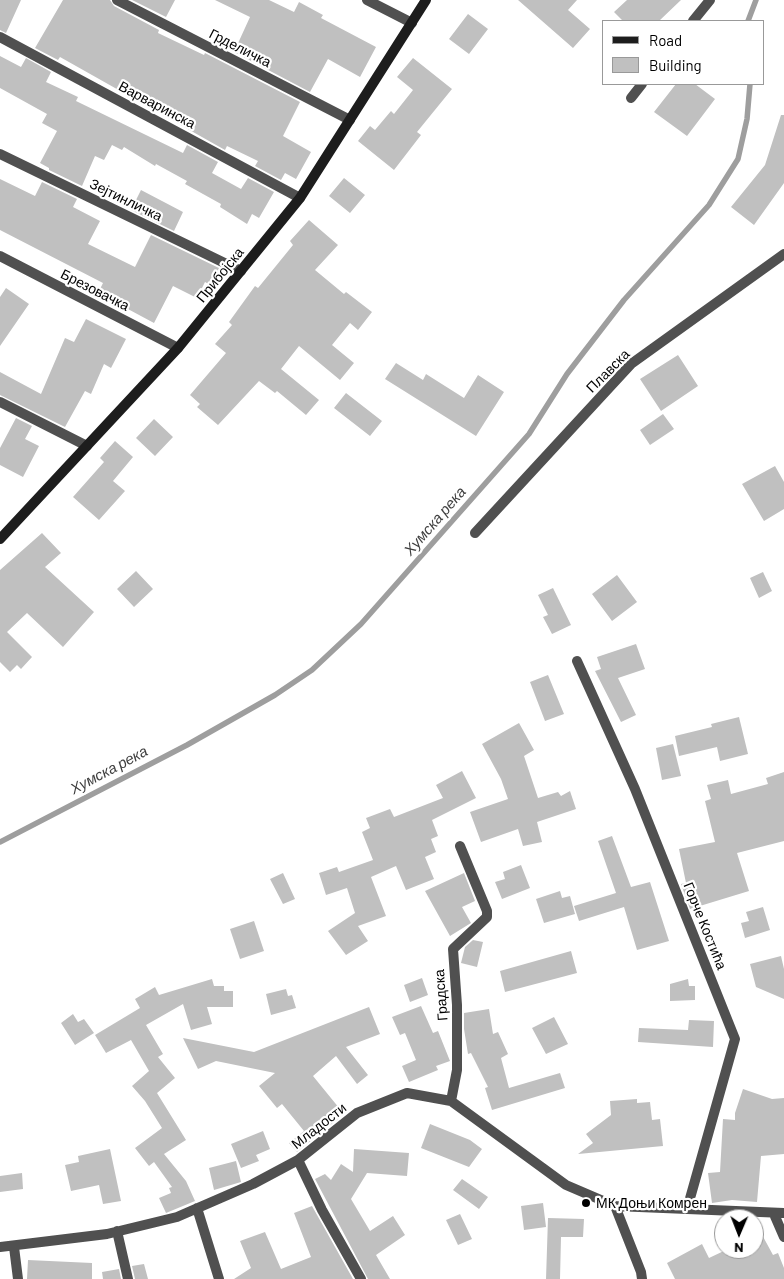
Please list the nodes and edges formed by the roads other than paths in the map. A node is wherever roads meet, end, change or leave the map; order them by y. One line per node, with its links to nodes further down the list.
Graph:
1 (118, 0): 10 (street, Грделичка)
2 (367, 0): 6 (street)
3 (426, 0): 6 (street, Прибојска)
4 (710, 0): 5 (street)
5 (694, 20)
6 (412, 23): 10 (street, Прибојска)
7 (0, 37): 12 (street, Варваринска)
8 (641, 85): 9 (street)
9 (631, 98)
10 (350, 120): 12 (street, Прибојска)
11 (0, 154): 15 (street, Зејтинличка)
12 (300, 198): 15 (street, Прибојска)
13 (784, 254): 19 (street, Плавска)
14 (0, 256): 16 (street, Брезовачка)
15 (241, 271): 16 (street, Прибојска)
16 (178, 348): 18 (street, Прибојска)
17 (0, 402): 18 (street)
18 (87, 446): 20 (street, Прибојска)
19 (475, 533)
20 (0, 539)
21 (577, 662): 27 (street, Горче Костића)
22 (460, 846): 23 (street, Градска)
23 (451, 1101): 24 (street, Младости); 25 (street, Младости)
24 (298, 1160): 26 (street, Младости); 36 (street)
25 (616, 1206): 27 (street, Младости); 37 (street)
26 (197, 1208): 29 (street, Младости); 35 (street)
27 (687, 1209): 28 (street, Младости)
28 (779, 1213): 30 (street)
29 (117, 1232): 31 (street, Младости); 34 (street)
30 (784, 1237)
31 (14, 1247): 32 (street, Младости); 33 (street)
32 (0, 1248)
33 (18, 1279)
34 (128, 1279)
35 (219, 1279)
36 (361, 1279)
37 (642, 1279)

